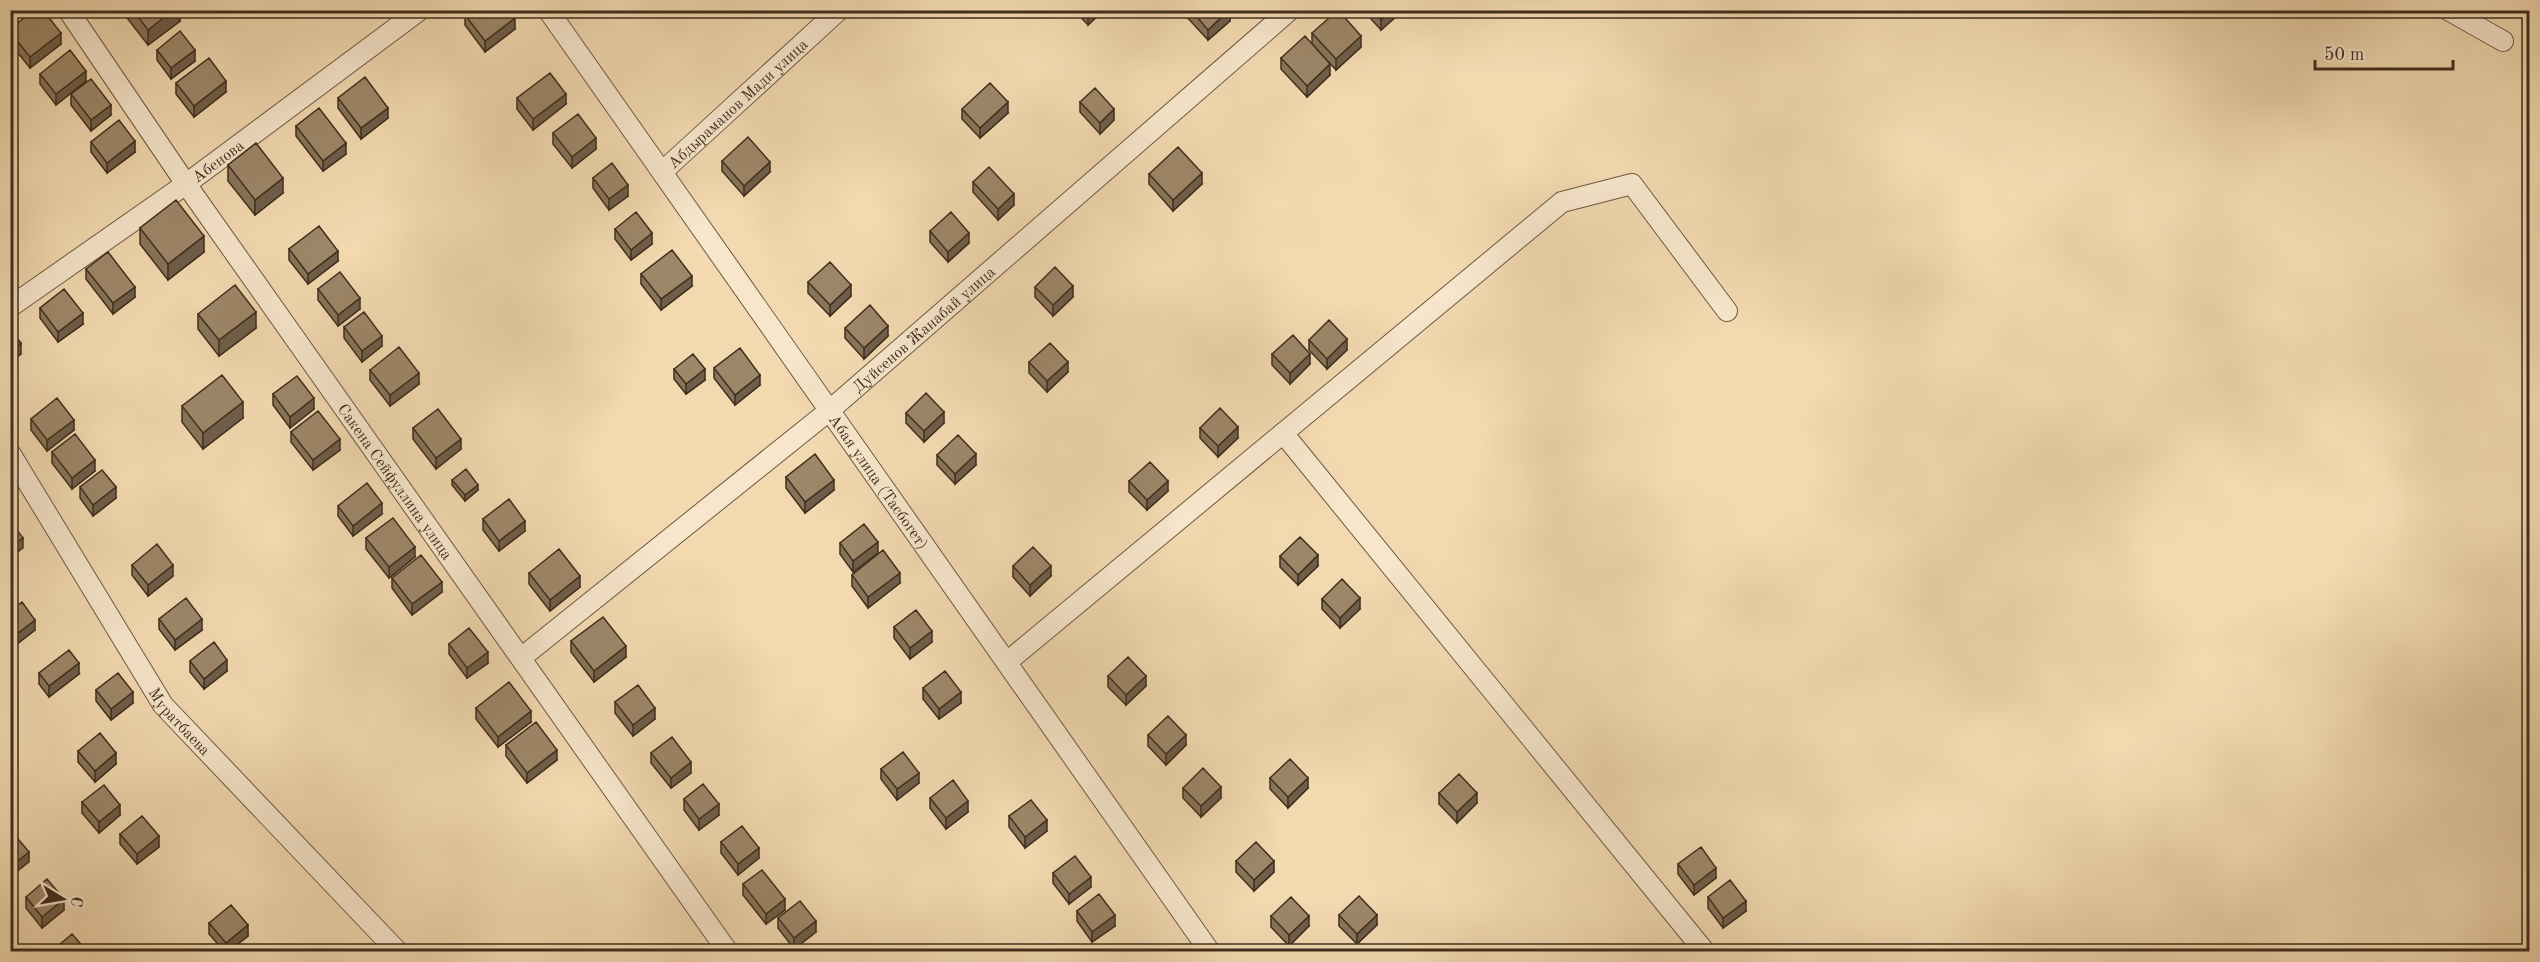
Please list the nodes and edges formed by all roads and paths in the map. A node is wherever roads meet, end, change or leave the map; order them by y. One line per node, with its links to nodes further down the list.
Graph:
1 (68, 10): 9 (street, Сакена Сейфуллина улица)
2 (420, 10): 9 (street, Абенова)
3 (548, 10): 8 (street, Абая улица (Тасбогет))
4 (839, 10): 8 (street, Абдыраманов Мади улица)
5 (1290, 10): 12 (street, Дуйсенов Жанабай улица)
6 (2448, 10): 7 (street)
7 (2504, 40)
8 (662, 172): 12 (street, Абая улица (Тасбогет))
9 (186, 184): 10 (street, Абенова); 15 (street, Сакена Сейфуллина улица)
10 (10, 307)
11 (1727, 311): 13 (street)
12 (830, 410): 15 (street, Дуйсенов Жанабай улица); 16 (street, Абая улица (Тасбогет))
13 (1283, 433): 16 (street); 20 (street)
14 (10, 453): 17 (street, Муратбаева)
15 (521, 658): 18 (street, Сакена Сейфуллина улица)
16 (1006, 662): 19 (street, Абая улица (Тасбогет))
17 (398, 951)
18 (728, 951)
19 (1210, 951)
20 (1705, 951)

